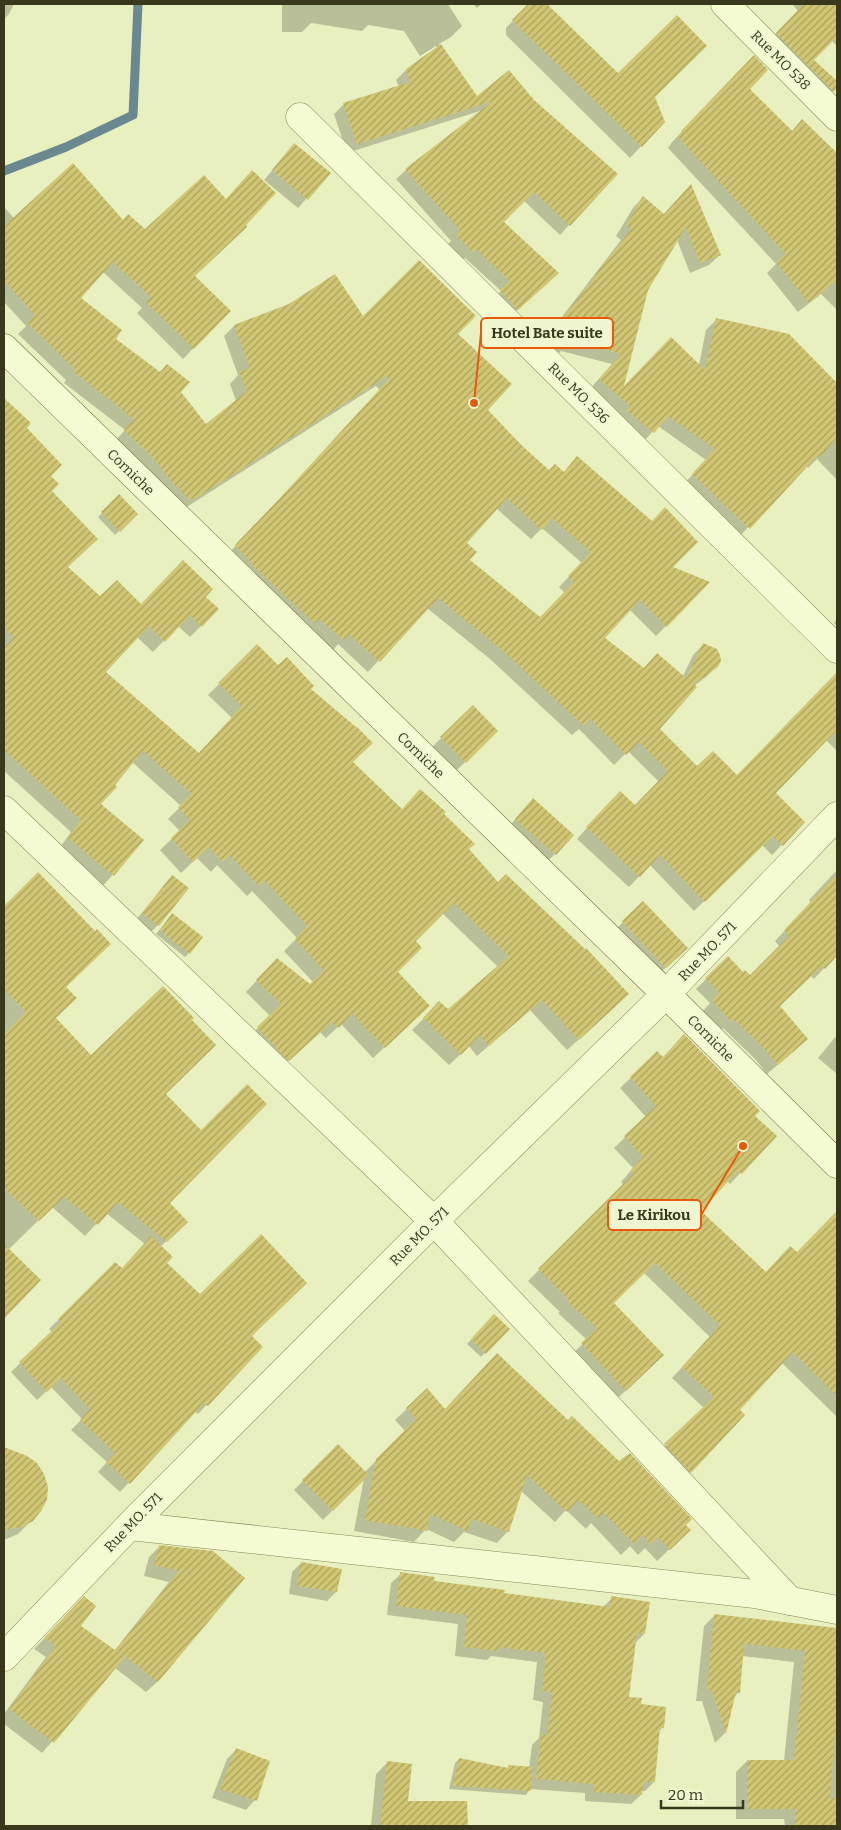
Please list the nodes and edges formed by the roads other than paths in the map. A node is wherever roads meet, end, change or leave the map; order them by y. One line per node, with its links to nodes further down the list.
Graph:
1 (725, 4): 2 (street, Rue MO 538)
2 (837, 116)
3 (300, 117): 5 (street, Rue MO. 536)
4 (4, 348): 8 (street, Corniche)
5 (837, 648)
6 (4, 810): 10 (street)
7 (837, 816): 8 (street, Rue MO. 571)
8 (666, 994): 9 (street, Corniche); 10 (street, Rue MO. 571)
9 (837, 1164)
10 (434, 1221): 11 (street, Rue MO. 571); 12 (street)
11 (130, 1526): 12 (street); 14 (street, Rue MO. 571)
12 (790, 1601): 13 (street)
13 (837, 1610)
14 (4, 1657)

